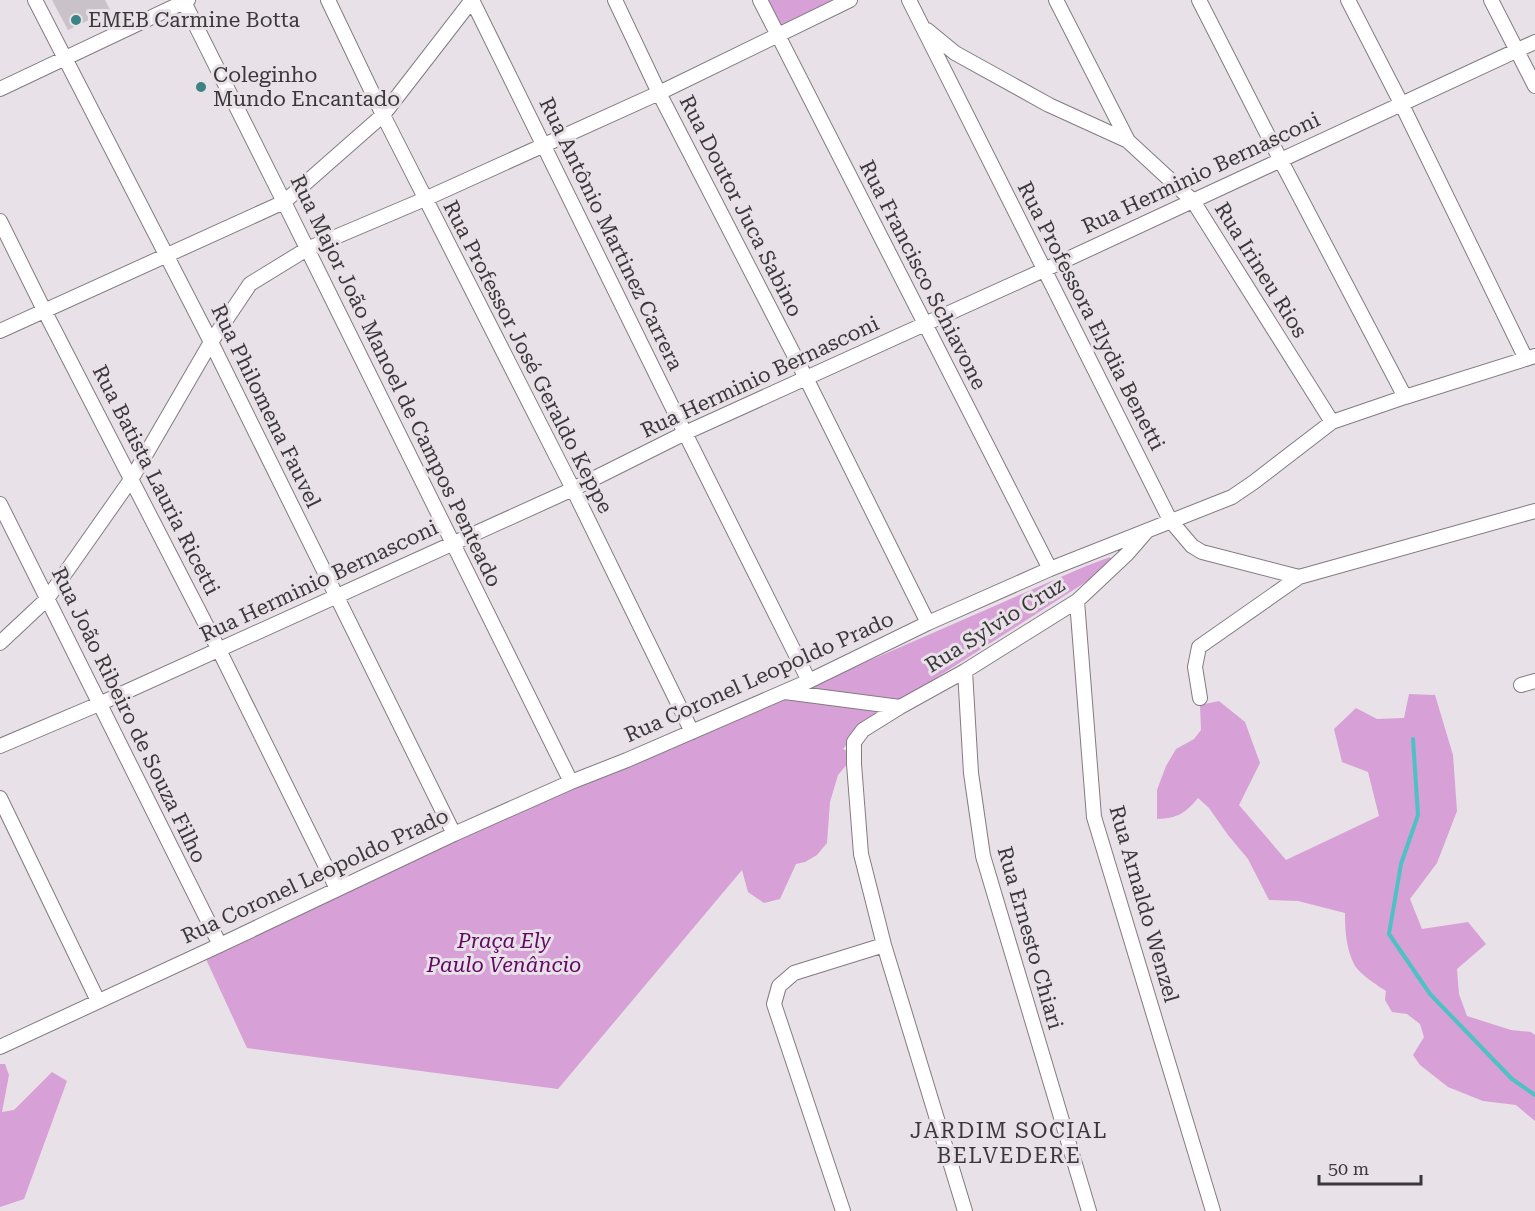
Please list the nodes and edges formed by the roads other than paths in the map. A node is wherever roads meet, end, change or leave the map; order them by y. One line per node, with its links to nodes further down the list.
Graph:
1 (35, 0): 17 (street, Rua Philomena Fauvel)
2 (328, 0): 22 (street, Rua Professor José Geraldo Keppe)
3 (472, 0): 22 (street); 24 (street, Rua Antônio Martinez Carrera)
4 (615, 0): 20 (street, Rua Doutor Juca Sabino)
5 (760, 0): 14 (street, Rua Francisco Schiavone)
6 (850, 0): 14 (street)
7 (909, 0): 13 (street, Rua Professora Elydia Benetti)
8 (1056, 0): 23 (street)
9 (1199, 0): 25 (street)
10 (1348, 0): 21 (street)
11 (1491, 0): 16 (street)
12 (185, 1): 17 (street); 28 (street, Rua Major João Manoel de Campos Penteado)
13 (923, 26): 23 (street, Rua Irineu Rios); 32 (street, Rua Professora Elydia Benetti)
14 (778, 36): 20 (street); 34 (street, Rua Francisco Schiavone)
15 (1535, 42): 16 (street, Rua Herminio Bernasconi)
16 (1517, 50): 18 (street); 21 (street, Rua Herminio Bernasconi)
17 (65, 57): 19 (street); 31 (street, Rua Philomena Fauvel)
18 (1535, 86)
19 (0, 89)
20 (659, 93): 24 (street); 38 (street, Rua Doutor Juca Sabino)
21 (1401, 103): 25 (street, Rua Herminio Bernasconi); 37 (street)
22 (383, 115): 26 (street, Rua Professor José Geraldo Keppe); 28 (street)
23 (1128, 141): 27 (street, Rua Irineu Rios)
24 (544, 145): 26 (street); 41 (street, Rua Antônio Martinez Carrera)
25 (1280, 159): 27 (street, Rua Herminio Bernasconi); 39 (street)
26 (424, 199): 30 (street); 43 (street, Rua Professor José Geraldo Keppe)
27 (1192, 201): 32 (street, Rua Herminio Bernasconi); 40 (street, Rua Irineu Rios)
28 (285, 202): 30 (street, Rua Major João Manoel de Campos Penteado); 31 (street)
29 (0, 221): 33 (street, Rua Batista Lauria Ricetti)
30 (308, 249): 36 (street); 48 (street, Rua Major João Manoel de Campos Penteado)
31 (167, 256): 33 (street); 36 (street, Rua Philomena Fauvel)
32 (1044, 270): 34 (street, Rua Herminio Bernasconi); 46 (street, Rua Professora Elydia Benetti)
33 (44, 310): 35 (street); 42 (street, Rua Batista Lauria Ricetti)
34 (925, 324): 38 (street, Rua Herminio Bernasconi); 49 (street, Rua Francisco Schiavone)
35 (0, 331)
36 (211, 342): 42 (street); 51 (street, Rua Philomena Fauvel)
37 (1531, 358): 39 (street, Rua Coronel Leopoldo Prado)
38 (806, 378): 41 (street, Rua Herminio Bernasconi); 54 (street, Rua Doutor Juca Sabino)
39 (1405, 397): 40 (street, Rua Coronel Leopoldo Prado)
40 (1332, 422): 46 (street, Rua Coronel Leopoldo Prado)
41 (685, 433): 43 (street, Rua Herminio Bernasconi); 58 (street, Rua Antônio Martinez Carrera)
42 (132, 478): 52 (street); 56 (street, Rua Batista Lauria Ricetti)
43 (573, 489): 48 (street, Rua Herminio Bernasconi); 65 (street, Rua Professor José Geraldo Keppe)
44 (0, 504): 52 (street, Rua João Ribeiro de Souza Filho)
45 (1535, 511): 50 (street)
46 (1170, 520): 47 (street, Rua Coronel Leopoldo Prado); 50 (street, Rua Professora Elydia Benetti)
47 (1149, 528): 49 (street, Rua Coronel Leopoldo Prado); 53 (street, Rua Sylvio Cruz)
48 (453, 543): 51 (street, Rua Herminio Bernasconi); 67 (street, Rua Major João Manoel de Campos Penteado)
49 (1050, 569): 54 (street, Rua Coronel Leopoldo Prado)
50 (1299, 577): 62 (street)
51 (336, 597): 56 (street, Rua Herminio Bernasconi); 69 (street, Rua Philomena Fauvel)
52 (47, 599): 55 (street); 63 (street, Rua João Ribeiro de Souza Filho)
53 (1077, 601): 57 (street, Rua Sylvio Cruz); 78 (street, Rua Arnaldo Wenzel)
54 (928, 622): 58 (street, Rua Coronel Leopoldo Prado)
55 (0, 643)
56 (219, 650): 63 (street, Rua Herminio Bernasconi); 70 (street, Rua Batista Lauria Ricetti)
57 (965, 671): 64 (street, Rua Sylvio Cruz); 77 (street, Rua Ernesto Chiari)
58 (809, 681): 61 (street, Rua Coronel Leopoldo Prado)
59 (1535, 681): 60 (street)
60 (1521, 685)
61 (783, 692): 64 (street); 65 (street, Rua Coronel Leopoldo Prado)
62 (1200, 698)
63 (99, 704): 66 (street, Rua Herminio Bernasconi); 71 (street, Rua João Ribeiro de Souza Filho)
64 (900, 707): 72 (street, Rua Sylvio Cruz)
65 (692, 732): 67 (street, Rua Coronel Leopoldo Prado)
66 (0, 746)
67 (570, 782): 69 (street, Rua Coronel Leopoldo Prado)
68 (0, 798): 73 (street)
69 (454, 834): 70 (street, Rua Coronel Leopoldo Prado)
70 (337, 889): 71 (street, Rua Coronel Leopoldo Prado)
71 (220, 945): 73 (street, Rua Coronel Leopoldo Prado)
72 (884, 945): 75 (street); 76 (street)
73 (98, 1001): 74 (street, Rua Coronel Leopoldo Prado)
74 (0, 1047)
75 (843, 1211)
76 (965, 1211)
77 (1089, 1211)
78 (1213, 1211)

